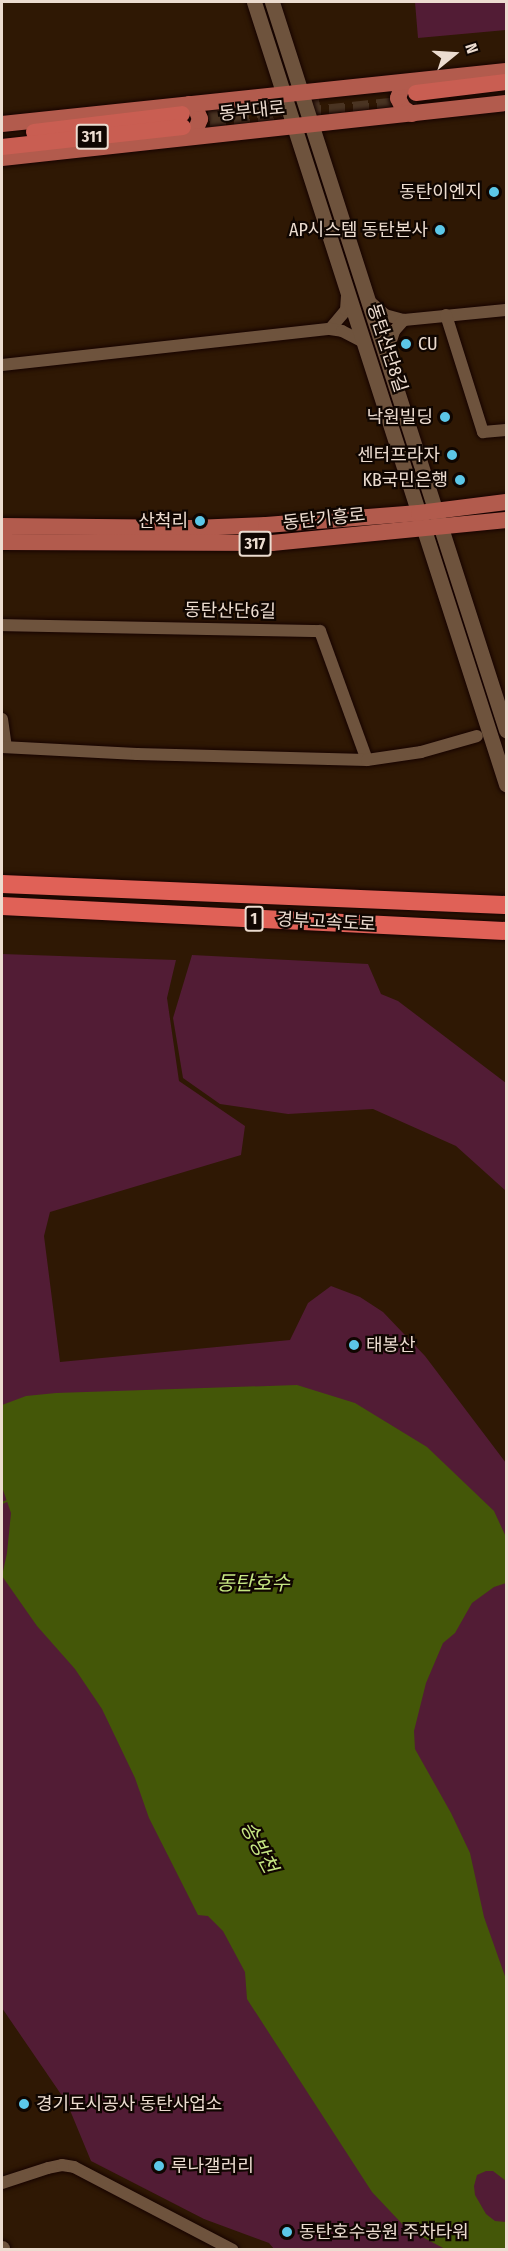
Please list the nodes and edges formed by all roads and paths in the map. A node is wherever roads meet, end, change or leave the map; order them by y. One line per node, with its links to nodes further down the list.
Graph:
1 (254, 2): 6 (main road)
2 (272, 2): 6 (main road)
3 (507, 71): 7 (main road, 동부대로)
4 (507, 82): 7 (highway, 동부대로)
5 (507, 92): 7 (highway, 동부대로)
6 (294, 95): 7 (main road, 동부대로); 9 (main road, 동부대로); 11 (main road, 동탄산단8길)
7 (415, 98): 8 (main road, 동부대로); 11 (main road, 동부대로)
8 (507, 104)
9 (187, 120): 10 (main road, 동부대로); 11 (main road, 동부대로); 12 (highway, 동부대로 / 311); 13 (highway, 동부대로 / 311); 14 (main road, 동부대로)
10 (2, 124)
11 (303, 125): 15 (main road, 동탄산단8길); 16 (main road, 동탄산단8길)
12 (2, 136)
13 (2, 147)
14 (2, 158)
15 (347, 289): 20 (street); 21 (main road, 동탄산단8길)
16 (368, 300): 19 (street); 22 (main road, 동탄산단8길)
17 (507, 310): 18 (street)
18 (446, 315): 19 (street); 24 (street)
19 (404, 320): 22 (street)
20 (330, 329): 21 (street); 23 (street)
21 (364, 342): 26 (main road, 동탄산단8길)
22 (386, 356): 26 (main road, 동탄산단8길)
23 (2, 364)
24 (507, 430)
25 (507, 502): 26 (main road, 동탄기흥로 / 317)
26 (430, 519): 27 (main road, 동탄기흥로 / 317); 28 (main road, 동탄기흥로 / 317); 29 (main road, 동탄기흥로 / 317); 32 (main road, 동탄산단8길); 36 (main road, 동탄산단8길)
27 (507, 519)
28 (2, 526)
29 (2, 542)
30 (2, 626): 35 (street, 동탄산단6길)
31 (2, 719): 34 (street)
32 (507, 730)
33 (477, 736): 35 (street)
34 (4, 747): 35 (street)
35 (367, 760)
36 (507, 784)
37 (2, 884): 39 (highway, 경부고속도로 / 1)
38 (507, 900): 39 (highway)
39 (428, 902): 40 (highway, 경부고속도로 / 1)
40 (507, 905)
41 (2, 906): 42 (highway, 경부고속도로 / 1)
42 (507, 931)
43 (2, 2183): 44 (street)
44 (233, 2250)

